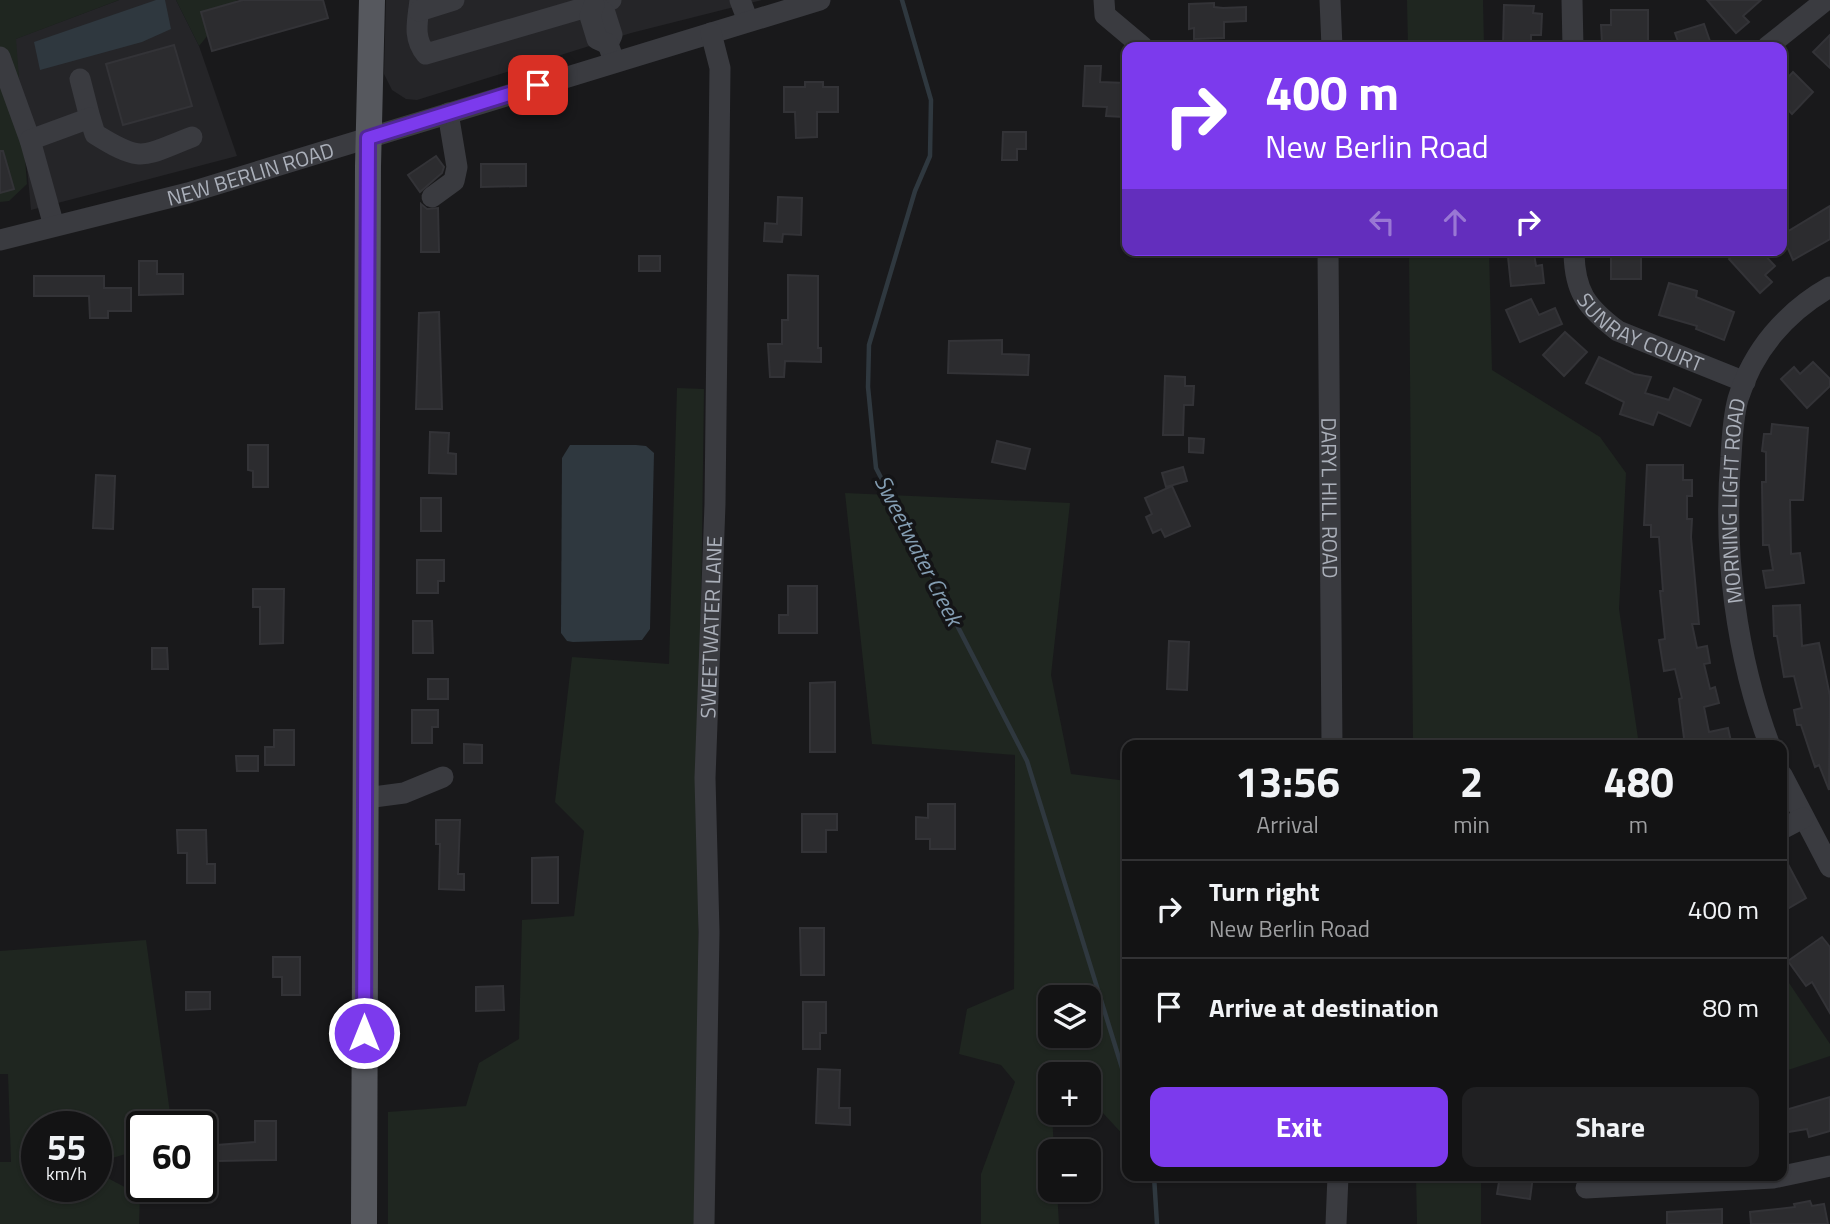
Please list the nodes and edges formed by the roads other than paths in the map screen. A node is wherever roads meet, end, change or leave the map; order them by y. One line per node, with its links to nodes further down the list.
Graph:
1 (372, 0): 23 (main road)
2 (454, 0): 10 (street)
3 (740, 0): 11 (street)
4 (820, 0): 11 (street, NEW BERLIN ROAD)
5 (1104, 0): 13 (street)
6 (1330, 0): 14 (street)
7 (1572, 0): 15 (street)
8 (1826, 0): 16 (street)
9 (596, 3): 10 (street); 17 (street)
10 (419, 6)
11 (748, 21): 12 (street, NEW BERLIN ROAD)
12 (711, 33): 17 (street, NEW BERLIN ROAD); 46 (street, SWEETWATER LANE)
13 (1137, 42)
14 (1332, 42)
15 (1573, 42)
16 (1774, 42)
17 (611, 53): 20 (street, NEW BERLIN ROAD)
18 (0, 57): 24 (street)
19 (80, 79): 21 (street)
20 (448, 113): 23 (street, NEW BERLIN ROAD); 25 (street)
21 (90, 118): 22 (street); 24 (street)
22 (192, 137)
23 (368, 138): 26 (street, NEW BERLIN ROAD); 36 (main road)
24 (30, 140): 26 (street)
25 (432, 197)
26 (54, 226): 27 (street, NEW BERLIN ROAD)
27 (0, 240)
28 (1328, 256): 32 (street, DARYL HILL ROAD)
29 (1575, 256): 31 (street, SUNRAY COURT)
30 (1830, 287): 31 (street, MORNING LIGHT ROAD)
31 (1745, 382): 33 (street, MORNING LIGHT ROAD)
32 (1332, 740)
33 (1768, 740)
34 (443, 777): 36 (street)
35 (1787, 785): 37 (street)
36 (366, 798): 45 (main road)
37 (1803, 818): 38 (street); 39 (street)
38 (1787, 826)
39 (1830, 867)
40 (1830, 1166): 41 (street)
41 (1787, 1175)
42 (1338, 1181): 47 (street)
43 (1717, 1181): 44 (street)
44 (1586, 1188)
45 (364, 1224)
46 (704, 1224)
47 (1336, 1224)

